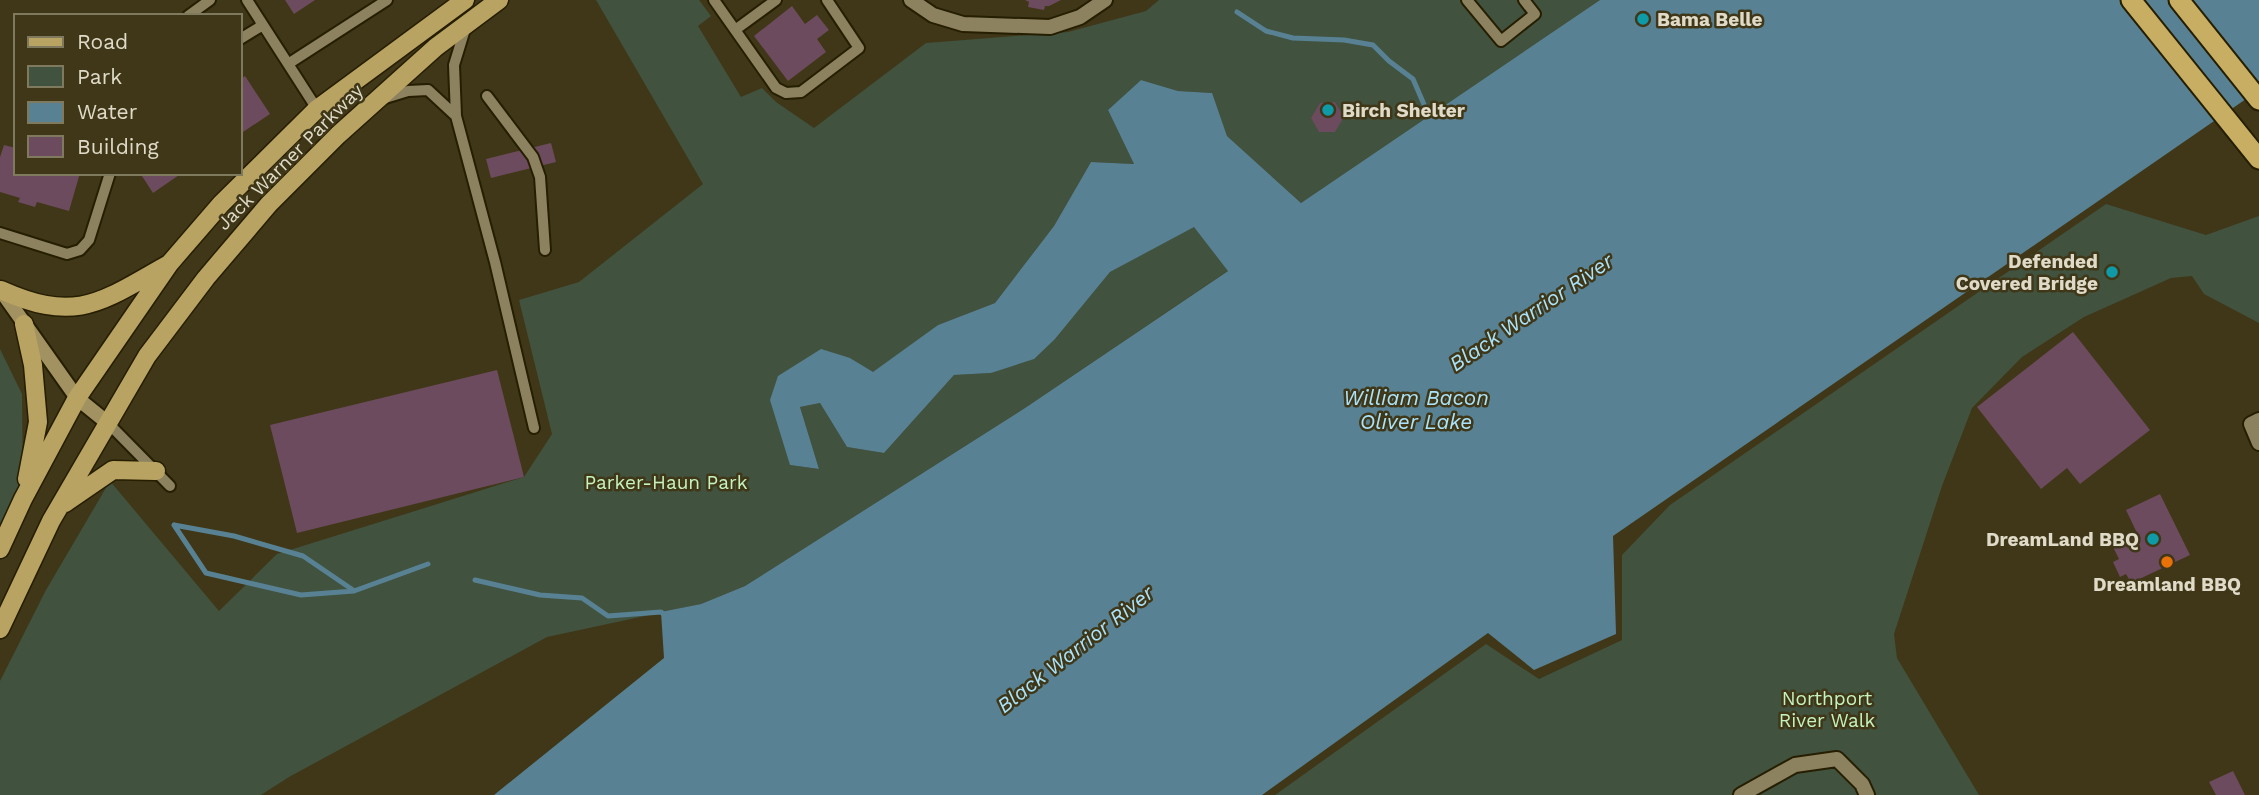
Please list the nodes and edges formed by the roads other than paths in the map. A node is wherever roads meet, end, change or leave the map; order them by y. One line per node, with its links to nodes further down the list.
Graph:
1 (210, 0): 15 (lane)
2 (247, 0): 17 (lane)
3 (387, 0): 20 (lane)
4 (499, 0): 16 (main road, Jack Warner Parkway)
5 (714, 0): 18 (lane)
6 (776, 0): 18 (lane)
7 (827, 0): 18 (lane)
8 (911, 0): 9 (street)
9 (1105, 0)
10 (1467, 0): 11 (lane)
11 (1524, 0)
12 (2131, 0): 26 (highway)
13 (2179, 0): 22 (highway)
14 (460, 1): 24 (main road, Jack Warner Parkway)
15 (191, 14)
16 (467, 22): 23 (main road, Jack Warner Parkway); 25 (lane)
17 (263, 24): 19 (lane); 20 (lane)
18 (735, 30)
19 (242, 38)
20 (288, 64): 24 (lane)
21 (486, 96): 29 (lane)
22 (2259, 100)
23 (375, 101): 25 (lane); 35 (main road, Jack Warner Parkway)
24 (317, 109): 30 (main road, Jack Warner Parkway)
25 (456, 116): 36 (lane)
26 (2259, 159)
27 (109, 175): 28 (lane)
28 (0, 233)
29 (545, 250)
30 (170, 263): 31 (main road); 33 (main road, Jack Warner Parkway)
31 (0, 290): 32 (main road)
32 (24, 324): 33 (main road); 40 (main road)
33 (77, 398): 35 (main road); 40 (main road, Jack Warner Parkway)
34 (2255, 422): 37 (street)
35 (110, 424): 38 (lane); 41 (main road, Jack Warner Parkway)
36 (534, 428)
37 (2259, 443)
38 (156, 471): 39 (lane); 41 (main road)
39 (170, 486)
40 (23, 499): 42 (main road, Jack Warner Parkway)
41 (59, 507): 43 (main road, Jack Warner Parkway)
42 (0, 549)
43 (0, 629)
44 (1741, 795): 45 (street)
45 (1867, 795)

